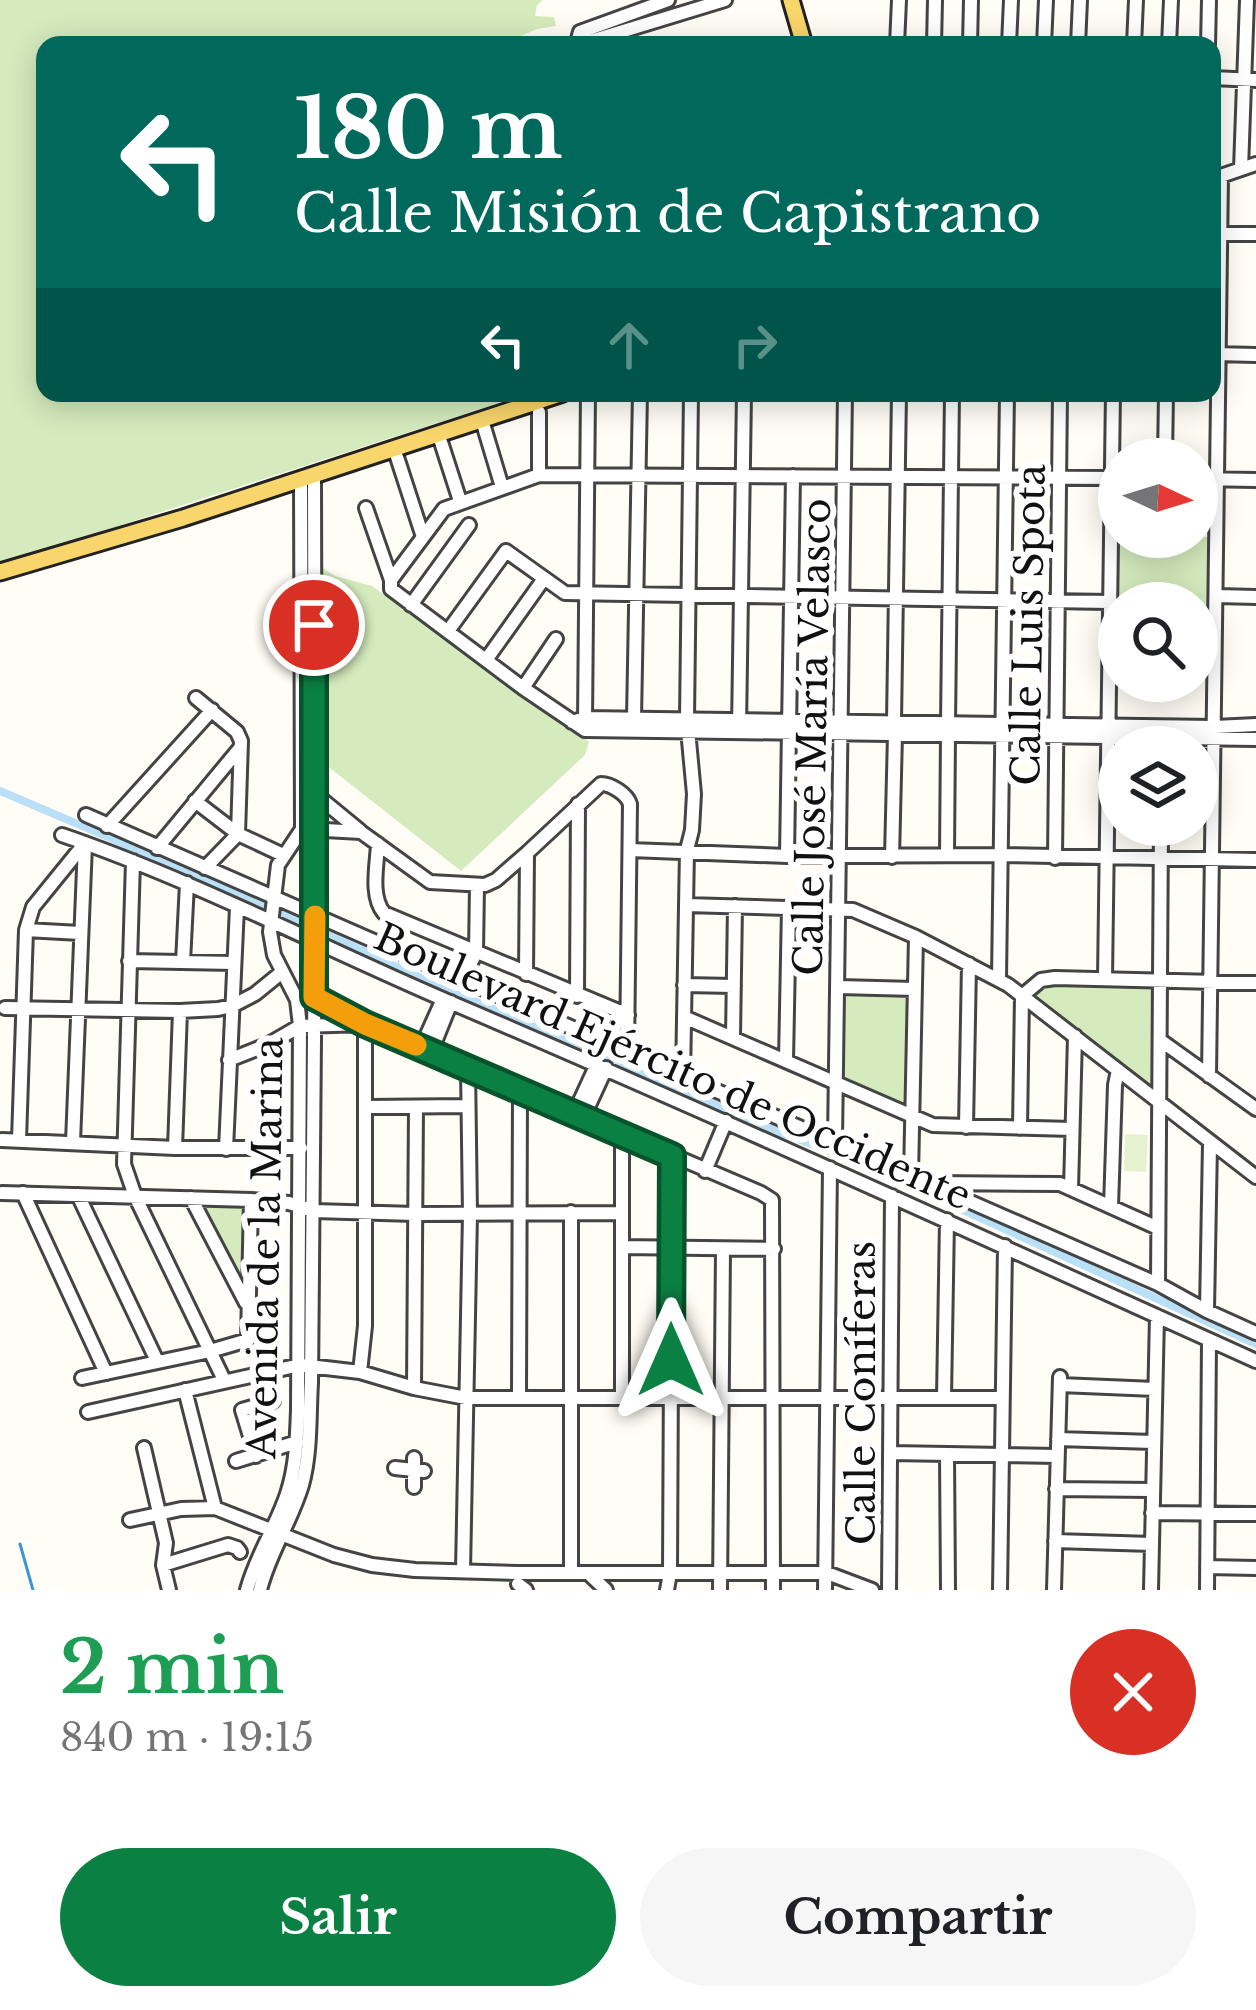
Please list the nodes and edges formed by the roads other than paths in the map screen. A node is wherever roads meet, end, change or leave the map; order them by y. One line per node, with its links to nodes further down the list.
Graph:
1 (668, 0): 14 (street)
2 (725, 0): 15 (street)
3 (790, 0): 16 (main road)
4 (899, 0): 17 (street)
5 (935, 0): 18 (street)
6 (971, 0): 19 (street)
7 (1011, 0): 20 (street)
8 (1046, 0): 21 (street)
9 (1080, 0): 22 (street)
10 (1136, 0): 23 (street)
11 (1171, 0): 24 (street)
12 (1209, 0): 25 (street)
13 (1247, 0): 26 (street)
14 (579, 36)
15 (607, 36)
16 (801, 36)
17 (898, 36)
18 (934, 36)
19 (970, 36)
20 (1009, 36)
21 (1044, 36)
22 (1078, 36)
23 (1134, 36)
24 (1169, 36)
25 (1208, 36)
26 (1250, 79): 28 (street)
27 (1256, 164): 28 (street)
28 (1241, 169): 29 (street)
29 (1221, 176)
30 (1221, 234): 31 (street)
31 (1256, 234)
32 (1221, 354): 33 (street)
33 (1256, 355)
34 (536, 402): 61 (main road)
35 (588, 402): 54 (street)
36 (640, 402): 55 (street)
37 (691, 402): 57 (street)
38 (743, 402): 58 (street)
39 (845, 402): 60 (street, Calle José María Velasco)
40 (898, 402): 62 (street)
41 (952, 402): 63 (street)
42 (1007, 402): 64 (street)
43 (1060, 402): 65 (street, Calle Luis Spota)
44 (1113, 402): 49 (street)
45 (1166, 402): 50 (street)
46 (1216, 402): 51 (street)
47 (539, 412): 56 (street)
48 (484, 427): 69 (street)
49 (1114, 438)
50 (1165, 438)
51 (1216, 438)
52 (441, 442): 70 (street)
53 (397, 457): 73 (street)
54 (587, 473): 55 (street); 56 (street); 77 (street)
55 (638, 474): 57 (street); 78 (street)
56 (539, 475): 69 (street)
57 (690, 475): 58 (street); 80 (street)
58 (743, 475): 59 (street); 82 (street)
59 (793, 476): 60 (street); 83 (street)
60 (846, 476): 62 (street); 84 (street, Calle José María Velasco)
61 (308, 477): 74 (main road); 113 (street, Avenida de la Marina); 118 (street, Avenida de la Marina)
62 (897, 477): 63 (street); 85 (street)
63 (951, 478): 64 (street); 86 (street)
64 (1006, 478): 65 (street); 87 (street)
65 (1060, 478): 66 (street); 88 (street, Calle Luis Spota)
66 (1098, 478)
67 (1218, 479): 68 (street)
68 (1256, 480)
69 (502, 487): 70 (street)
70 (460, 501): 73 (street)
71 (366, 508): 76 (street)
72 (469, 525): 90 (street)
73 (423, 537): 76 (street)
74 (0, 572)
75 (543, 580): 77 (street); 91 (street); 93 (street)
76 (391, 585): 90 (street)
77 (586, 594): 78 (street); 98 (street)
78 (637, 596): 80 (street); 97 (street)
79 (1218, 596): 81 (street)
80 (689, 597): 82 (street); 99 (street)
81 (1256, 597)
82 (740, 598): 83 (street); 101 (street)
83 (791, 598): 84 (street); 102 (street)
84 (844, 599): 85 (street); 103 (street, Calle José María Velasco)
85 (896, 599): 86 (street); 104 (street)
86 (950, 600): 87 (street); 105 (street)
87 (1004, 601): 88 (street); 106 (street)
88 (1058, 602): 89 (street); 107 (street, Calle Luis Spota)
89 (1098, 602)
90 (412, 604): 91 (street)
91 (448, 631): 93 (street)
92 (556, 639): 94 (street)
93 (486, 660): 94 (street)
94 (523, 688): 98 (street)
95 (196, 698): 96 (street)
96 (212, 710): 112 (street); 117 (street)
97 (634, 719): 98 (street); 99 (street)
98 (580, 723): 99 (street)
99 (687, 725): 101 (street); 129 (street)
100 (1256, 725): 109 (street)
101 (739, 726): 102 (street)
102 (789, 726): 103 (street); 134 (street)
103 (842, 727): 104 (street); 135 (street, Calle José María Velasco)
104 (895, 728): 105 (street); 136 (street)
105 (948, 728): 106 (street); 132 (street)
106 (1002, 729): 107 (street); 133 (street)
107 (1057, 730): 108 (street); 137 (street, Calle Luis Spota)
108 (1098, 731)
109 (1218, 731)
110 (1218, 733): 111 (street)
111 (1256, 739)
112 (241, 747): 114 (street); 120 (street)
113 (315, 794): 118 (street, Avenida de la Marina); 119 (street)
114 (195, 801): 120 (street); 127 (street)
115 (578, 804): 128 (street); 130 (street); 173 (street)
116 (86, 815): 117 (street, Boulevard Ejército de Occidente)
117 (107, 826): 127 (street, Boulevard Ejército de Occidente)
118 (308, 829): 119 (street); 131 (street, Avenida de la Marina); 152 (street, Avenida de la Marina)
119 (361, 832): 123 (street)
120 (238, 834): 131 (street); 143 (street)
121 (62, 835): 122 (street, Boulevard Ejército de Occidente)
122 (86, 843): 142 (street, Boulevard Ejército de Occidente); 153 (street); 154 (street)
123 (378, 844): 145 (street); 156 (street)
124 (1107, 846): 138 (street)
125 (1161, 846): 139 (street)
126 (1213, 846): 140 (street)
127 (157, 848): 143 (street, Boulevard Ejército de Occidente)
128 (630, 850): 129 (street); 183 (street)
129 (687, 850): 134 (street); 146 (street)
130 (527, 853): 145 (street); 162 (street)
131 (283, 855): 151 (street, Avenida de la Marina)
132 (946, 855): 133 (street); 136 (street)
133 (1000, 855): 137 (street); 164 (street)
134 (787, 856): 135 (street)
135 (841, 856): 136 (street); 150 (street, Calle José María Velasco)
136 (892, 857)
137 (1055, 858): 138 (street)
138 (1107, 858): 139 (street); 165 (street)
139 (1161, 859): 140 (street); 166 (street)
140 (1213, 860): 141 (street); 167 (street)
141 (1256, 860)
142 (133, 862): 144 (street, Boulevard Ejército de Occidente); 157 (street)
143 (205, 868): 151 (street, Boulevard Ejército de Occidente)
144 (187, 884): 149 (street, Boulevard Ejército de Occidente); 158 (street)
145 (477, 885): 156 (street)
146 (686, 905): 147 (street); 169 (street)
147 (736, 906): 148 (street); 170 (street)
148 (789, 907): 150 (street); 194 (street)
149 (237, 908): 151 (street, Boulevard Ejército de Occidente); 159 (street)
150 (840, 908): 155 (street); 171 (street, Calle José María Velasco)
151 (271, 910): 152 (street, Boulevard Ejército de Occidente); 152 (street, Boulevard Ejército de Occidente); 161 (street, Avenida de la Marina)
152 (315, 929): 163 (street, Boulevard Ejército de Occidente); 175 (street, Avenida de la Marina); 176 (street, Boulevard Ejército de Occidente)
153 (26, 930): 154 (street); 179 (street)
154 (80, 933): 180 (street)
155 (916, 938): 160 (street); 172 (street)
156 (476, 953): 162 (street); 163 (street)
157 (129, 961): 158 (street); 181 (street)
158 (183, 962): 159 (street)
159 (234, 963): 177 (street)
160 (968, 964): 164 (street); 210 (street)
161 (282, 972): 177 (street); 186 (street, Avenida de la Marina)
162 (526, 974): 173 (street)
163 (462, 980): 190 (street, Boulevard Ejército de Occidente)
164 (999, 980): 174 (street)
165 (1105, 980): 166 (street); 174 (street)
166 (1160, 981): 167 (street); 189 (street)
167 (1212, 982): 168 (street); 198 (street)
168 (1256, 983)
169 (684, 985): 170 (street); 184 (street)
170 (734, 986): 188 (street)
171 (839, 987): 172 (street); 200 (street, Calle José María Velasco)
172 (915, 989): 208 (street)
173 (578, 996): 183 (street)
174 (1022, 996): 187 (street); 211 (street)
175 (314, 997): 185 (street); 186 (street, Avenida de la Marina)
176 (447, 1000): 191 (street); 195 (street, Boulevard Ejército de Occidente)
177 (232, 1006): 182 (street); 193 (street)
178 (4, 1008): 179 (street)
179 (25, 1008): 180 (street); 215 (street)
180 (77, 1009): 181 (street); 217 (street)
181 (129, 1010): 182 (street); 219 (street)
182 (180, 1011): 220 (street)
183 (624, 1013): 190 (street); 192 (street)
184 (684, 1017): 188 (street); 199 (street)
185 (365, 1024): 186 (street); 191 (street); 204 (street)
186 (308, 1026): 193 (street); 221 (street, Avenida de la Marina); 238 (street, Avenida de la Marina)
187 (1075, 1036): 197 (street); 212 (street)
188 (733, 1037): 194 (street)
189 (1160, 1040): 198 (street); 202 (street)
190 (608, 1044): 192 (street, Boulevard Ejército de Occidente)
191 (426, 1050): 196 (street)
192 (627, 1052): 199 (street, Boulevard Ejército de Occidente)
193 (230, 1060): 222 (street)
194 (786, 1060): 200 (street)
195 (602, 1066): 207 (street); 209 (street, Boulevard Ejército de Occidente)
196 (468, 1068): 201 (street); 203 (street)
197 (1118, 1070): 202 (street); 237 (street)
198 (1209, 1076): 206 (street)
199 (683, 1077): 216 (street, Boulevard Ejército de Occidente)
200 (837, 1083): 208 (street); 216 (street, Calle José María Velasco)
201 (520, 1090): 207 (street); 241 (street)
202 (1159, 1103): 218 (street); 246 (street)
203 (467, 1106): 205 (street); 244 (street)
204 (366, 1107): 205 (street); 240 (street)
205 (416, 1107): 243 (street)
206 (1256, 1109)
207 (579, 1116): 213 (street)
208 (913, 1116): 210 (street); 226 (street)
209 (726, 1121): 224 (street, Boulevard Ejército de Occidente); 225 (street)
210 (966, 1127): 211 (street)
211 (1020, 1128): 212 (street)
212 (1072, 1129): 229 (street)
213 (622, 1135): 223 (street); 242 (street)
214 (2, 1140): 215 (street)
215 (20, 1140): 217 (street)
216 (835, 1141): 226 (street, Boulevard Ejército de Occidente)
217 (73, 1142): 219 (street)
218 (1210, 1143): 227 (street); 254 (street)
219 (123, 1144): 220 (street); 233 (street)
220 (175, 1148): 222 (street)
221 (301, 1148): 222 (street); 238 (street, Avenida de la Marina)
222 (226, 1149)
223 (672, 1156): 225 (street); 249 (street)
224 (830, 1168): 234 (street, Boulevard Ejército de Occidente); 277 (street)
225 (705, 1171): 251 (street)
226 (911, 1176): 228 (street, Boulevard Ejército de Occidente)
227 (1256, 1177)
228 (925, 1183): 229 (street); 252 (street, Boulevard Ejército de Occidente)
229 (1071, 1189): 237 (street)
230 (2, 1193): 231 (street)
231 (23, 1193): 232 (street); 263 (street)
232 (78, 1195): 233 (street); 259 (street)
233 (134, 1196): 235 (street); 258 (street)
234 (892, 1196): 245 (street, Boulevard Ejército de Occidente); 278 (street, Calle Coníferas)
235 (191, 1198): 236 (street); 253 (street)
236 (251, 1200): 238 (street); 253 (street)
237 (1111, 1207): 246 (street)
238 (307, 1208): 240 (street); 261 (street, Avenida de la Marina)
239 (571, 1212): 241 (street); 242 (street); 270 (street)
240 (364, 1213): 243 (street); 262 (street)
241 (520, 1213): 244 (street); 269 (street)
242 (622, 1213): 248 (street)
243 (415, 1214): 244 (street); 266 (street)
244 (470, 1214): 271 (street)
245 (947, 1220): 247 (street, Boulevard Ejército de Occidente); 279 (street)
246 (1158, 1228): 252 (street)
247 (1005, 1246): 255 (street, Boulevard Ejército de Occidente); 275 (street)
248 (622, 1247): 249 (street); 272 (street)
249 (672, 1248): 250 (street); 273 (street)
250 (723, 1249): 251 (street); 274 (street)
251 (774, 1249): 276 (street)
252 (1158, 1284): 254 (street, Boulevard Ejército de Occidente)
253 (248, 1308): 258 (street)
254 (1207, 1312): 256 (street, Boulevard Ejército de Occidente)
255 (1157, 1316): 257 (street, Boulevard Ejército de Occidente); 267 (street)
256 (1256, 1333)
257 (1209, 1340): 260 (street, Boulevard Ejército de Occidente); 299 (street)
258 (210, 1352): 259 (street); 265 (street)
259 (157, 1361): 263 (street)
260 (1256, 1361)
261 (306, 1365): 262 (street); 265 (street); 283 (street, Avenida de la Marina); 302 (street, Avenida de la Marina)
262 (360, 1372): 266 (street)
263 (106, 1373): 264 (street)
264 (82, 1378)
265 (224, 1380): 268 (street)
266 (414, 1388): 271 (street)
267 (1155, 1389): 282 (street); 284 (street)
268 (184, 1390): 281 (street); 296 (street)
269 (519, 1397): 270 (street); 271 (street)
270 (571, 1397): 272 (street); 311 (street)
271 (466, 1398): 310 (street)
272 (622, 1398): 273 (street)
273 (671, 1398): 274 (street); 313 (street)
274 (722, 1398): 276 (street); 314 (street)
275 (1001, 1398): 279 (street); 288 (street)
276 (774, 1399): 277 (street); 315 (street)
277 (829, 1399): 278 (street); 316 (street)
278 (891, 1399): 279 (street); 286 (street, Calle Coníferas)
279 (944, 1399)
280 (273, 1401): 289 (street)
281 (88, 1412)
282 (1058, 1439): 284 (street); 290 (street)
283 (297, 1442): 289 (street); 302 (street, Avenida de la Marina)
284 (1153, 1442): 295 (street)
285 (144, 1448): 297 (street)
286 (891, 1453): 287 (street); 329 (street, Calle Coníferas)
287 (947, 1454): 288 (street); 330 (street)
288 (1000, 1455): 290 (street); 331 (street)
289 (256, 1456): 291 (street)
290 (1057, 1456): 294 (street)
291 (236, 1461)
292 (395, 1468): 293 (street)
293 (414, 1487)
294 (1056, 1489): 295 (street); 303 (street)
295 (1152, 1490): 298 (street)
296 (215, 1508): 297 (street); 302 (street)
297 (160, 1513): 301 (street); 306 (street)
298 (1152, 1513): 299 (street); 304 (street)
299 (1207, 1513): 300 (street); 307 (street)
300 (1256, 1514)
301 (130, 1520)
302 (276, 1532): 309 (street); 320 (street, Avenida de la Marina); 321 (street, Avenida de la Marina)
303 (1055, 1540): 304 (street); 332 (street)
304 (1151, 1544): 333 (street)
305 (240, 1552): 306 (street)
306 (164, 1565): 319 (street)
307 (1207, 1568): 308 (street); 334 (street)
308 (1256, 1568)
309 (426, 1570): 310 (street); 322 (street)
310 (464, 1571): 317 (street)
311 (571, 1573): 312 (street); 317 (street)
312 (588, 1573): 313 (street); 323 (street)
313 (670, 1573): 314 (street); 324 (street)
314 (721, 1573): 315 (street); 325 (street)
315 (773, 1573): 316 (street); 326 (street)
316 (827, 1574): 318 (street); 327 (street)
317 (520, 1584)
318 (843, 1585): 328 (street)
319 (169, 1590)
320 (247, 1590)
321 (260, 1590)
322 (427, 1590)
323 (606, 1590)
324 (667, 1590)
325 (720, 1590)
326 (773, 1590)
327 (825, 1590)
328 (872, 1590)
329 (889, 1590)
330 (948, 1590)
331 (1000, 1590)
332 (1054, 1590)
333 (1150, 1590)
334 (1207, 1590)

